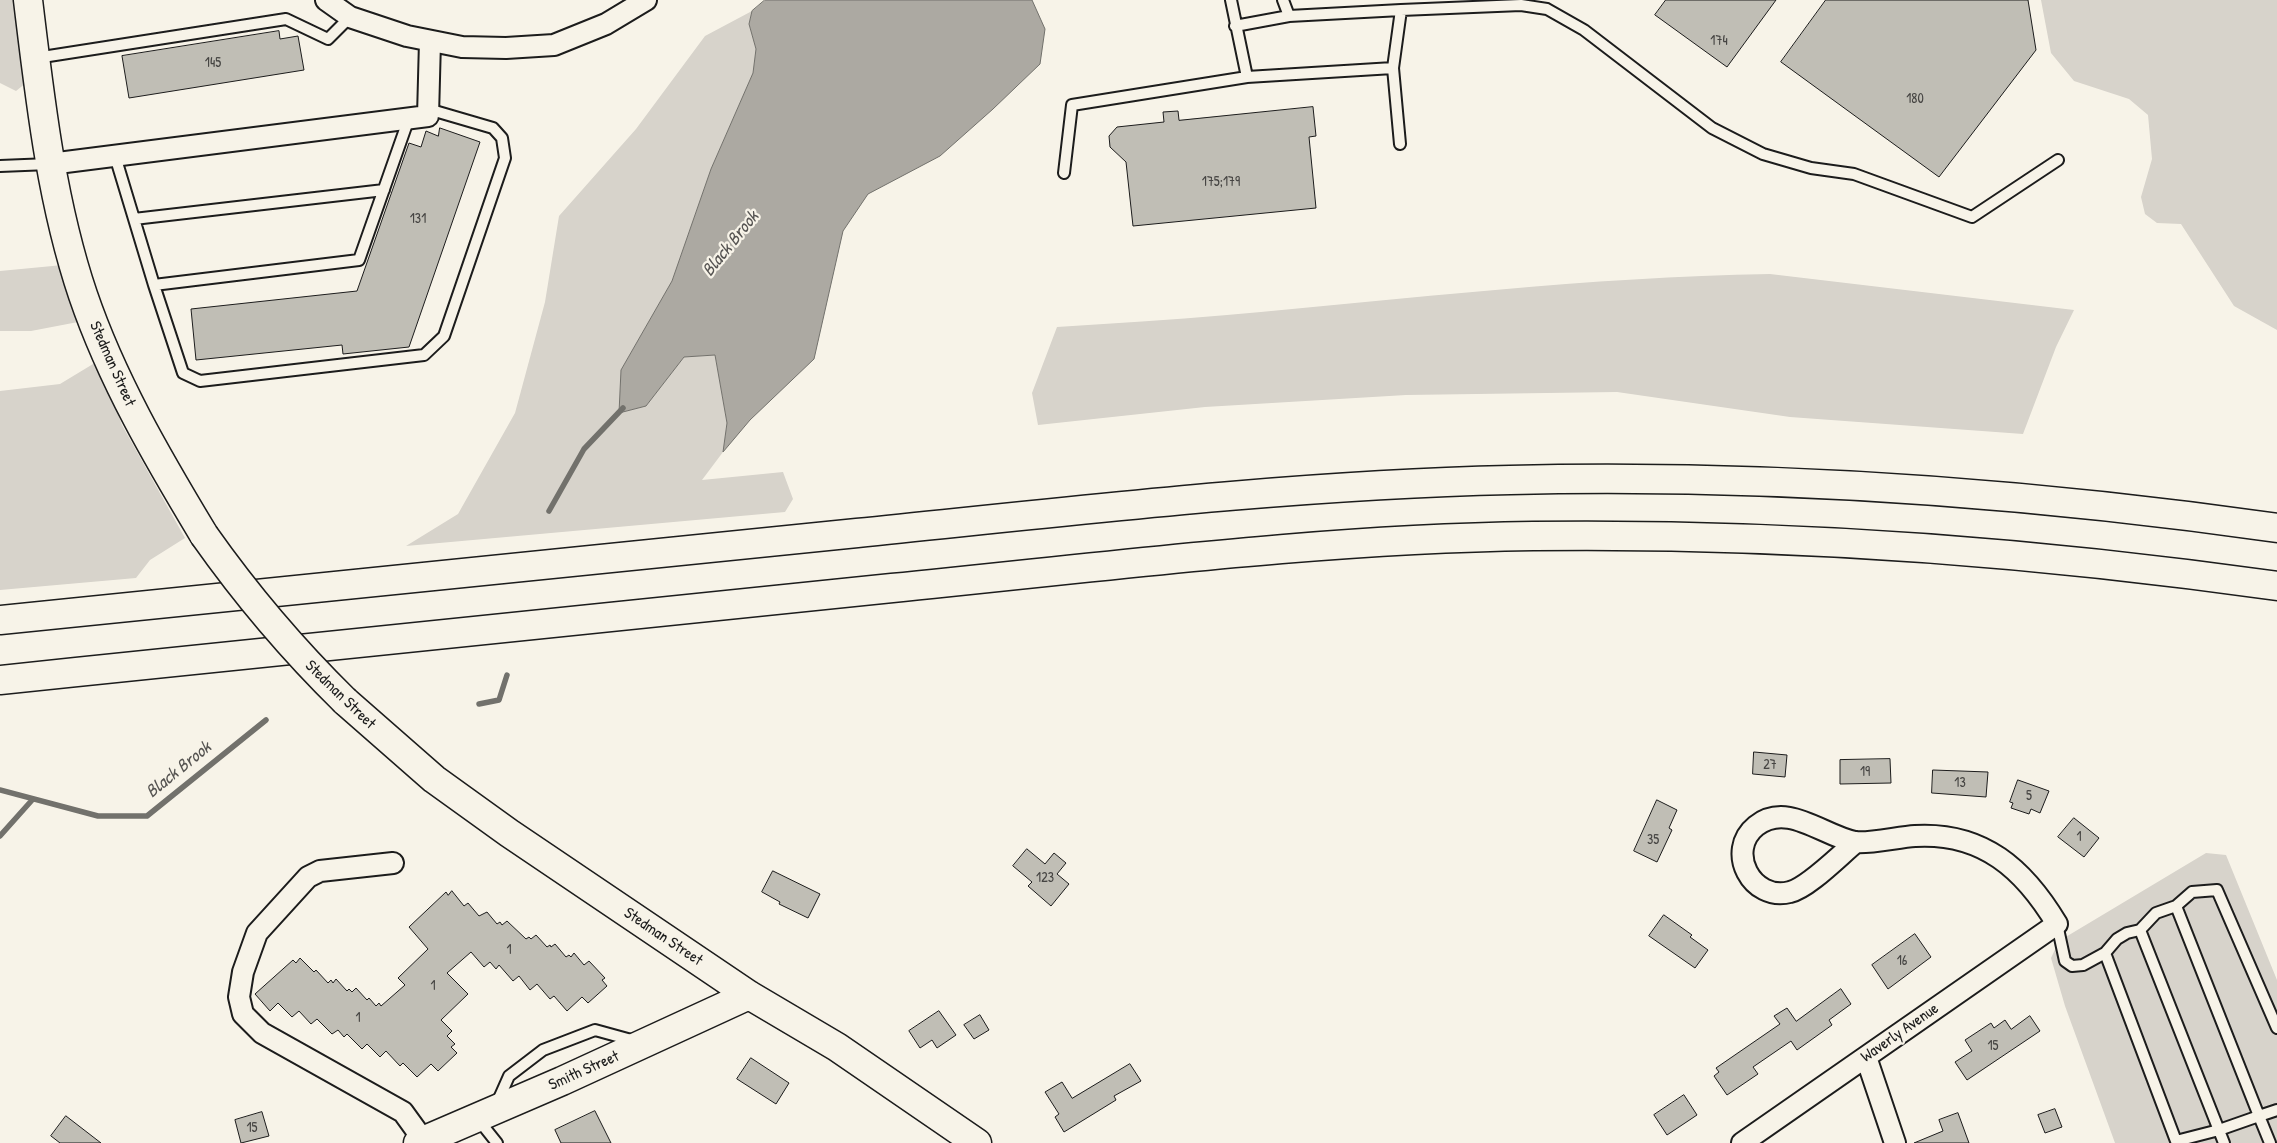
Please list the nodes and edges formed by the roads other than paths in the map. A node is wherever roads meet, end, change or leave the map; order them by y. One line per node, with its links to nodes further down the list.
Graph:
1 (28, 0): 11 (main road, Stedman Street)
2 (326, 0): 8 (street)
3 (1231, 0): 9 (lane)
4 (1282, 0): 7 (lane)
5 (639, 2): 10 (street)
6 (1401, 10): 7 (lane); 12 (lane); 18 (lane)
7 (1289, 16): 9 (lane)
8 (350, 17): 10 (street); 11 (lane)
9 (1235, 26): 13 (lane)
10 (430, 41): 14 (street)
11 (35, 58): 19 (main road, Stedman Street)
12 (1393, 68): 13 (lane); 16 (lane)
13 (1247, 77): 21 (lane)
14 (428, 109): 15 (street); 24 (lane)
15 (409, 118): 17 (street); 22 (lane)
16 (1400, 144)
17 (115, 156): 19 (street); 23 (lane)
18 (2058, 160)
19 (50, 164): 20 (lane); 35 (main road, Stedman Street, bridge)
20 (0, 166)
21 (1064, 173)
22 (384, 190): 23 (lane); 24 (lane)
23 (134, 219): 24 (lane)
24 (154, 285)
25 (2277, 528): 27 (main road)
26 (2277, 586): 28 (main road)
27 (0, 620)
28 (0, 680)
29 (1856, 842): 29 (street); 32 (street)
30 (393, 863): 43 (street)
31 (2176, 906): 33 (lane); 36 (lane); 41 (lane)
32 (2057, 924): 34 (lane); 38 (street, Waverly Avenue)
33 (2140, 930): 34 (lane); 42 (lane)
34 (2105, 953): 44 (lane)
35 (749, 995): 37 (main road, Smith Street); 46 (main road, Stedman Street)
36 (2277, 1028)
37 (644, 1043): 40 (main road, Smith Street); 40 (lane)
38 (1866, 1056): 47 (street, Waverly Avenue); 48 (street)
39 (2277, 1110): 41 (lane)
40 (485, 1115): 43 (main road, Smith Street); 45 (lane)
41 (2259, 1116): 42 (lane); 50 (lane)
42 (2219, 1130): 44 (lane); 49 (lane)
43 (421, 1142)
44 (2177, 1142)
45 (497, 1143)
46 (977, 1143)
47 (1742, 1143)
48 (1895, 1143)
49 (2224, 1143)
50 (2270, 1143)

